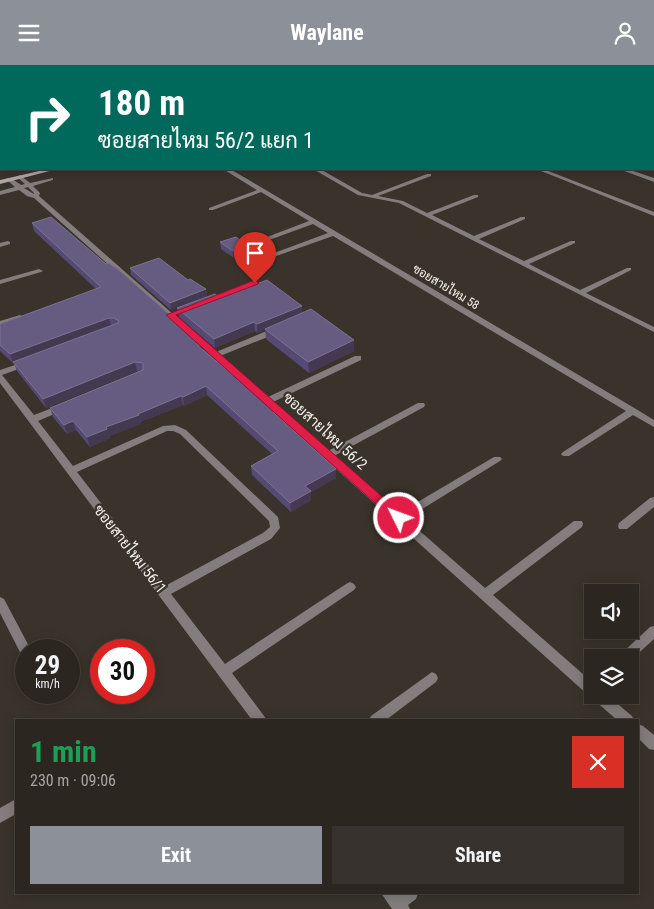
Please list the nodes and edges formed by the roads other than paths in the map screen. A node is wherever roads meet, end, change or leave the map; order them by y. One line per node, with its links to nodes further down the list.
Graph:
1 (50, 170): 7 (main road)
2 (228, 170): 14 (street, ซอยสายไหม 58)
3 (318, 170): 16 (street)
4 (542, 170): 20 (street)
5 (625, 170): 10 (street)
6 (429, 175): 16 (street)
7 (20, 177): 8 (main road); 12 (street, ซอยสายไหม 56/2)
8 (9, 179): 11 (main road); 13 (street, ซอยสายไหม 56/2)
9 (51, 179): 12 (street)
10 (654, 180)
11 (0, 182)
12 (30, 185): 13 (street); 18 (street, ซอยสายไหม 56/2)
13 (18, 188): 15 (street); 18 (street, ซอยสายไหม 56/2)
14 (262, 190): 19 (street); 23 (street, ซอยสายไหม 58)
15 (0, 193)
16 (377, 196): 21 (street)
17 (476, 196): 21 (street)
18 (36, 197): 44 (street, ซอยสายไหม 56/2)
19 (211, 209)
20 (654, 214)
21 (427, 215): 25 (street)
22 (523, 218): 25 (street)
23 (314, 221): 24 (street, ซอยสายไหม 58); 29 (street)
24 (334, 233): 30 (street); 52 (street, ซอยสายไหม 58)
25 (474, 239): 31 (street)
26 (573, 242): 31 (street)
27 (8, 243): 28 (street)
28 (0, 245)
29 (248, 246)
30 (260, 260)
31 (524, 264): 36 (street)
32 (629, 269): 36 (street)
33 (39, 271): 34 (street)
34 (0, 283)
35 (255, 283): 37 (street)
36 (580, 293): 42 (street)
37 (195, 305)
38 (26, 315): 40 (street)
39 (654, 321): 42 (street)
40 (0, 324)
41 (288, 325): 44 (street)
42 (645, 326): 43 (street)
43 (654, 330)
44 (215, 355): 49 (street, ซอยสายไหม 56/2)
45 (358, 358): 49 (street)
46 (35, 360): 47 (street)
47 (0, 373)
48 (0, 377): 53 (street, ซอยสายไหม 56/1)
49 (267, 401): 56 (street, ซอยสายไหม 56/2)
50 (68, 405): 53 (street)
51 (421, 405): 56 (street)
52 (633, 411): 54 (street, ซอยสายไหม 58); 55 (street)
53 (31, 420): 58 (street, ซอยสายไหม 56/1)
54 (654, 423)
55 (566, 454)
56 (328, 455): 60 (street, ซอยสายไหม 56/2)
57 (497, 459): 60 (street)
58 (70, 471): 64 (street, ซอยสายไหม 56/1); 64 (street)
59 (654, 501): 62 (street)
60 (399, 518): 65 (street, ซอยสายไหม 56/2)
61 (578, 524): 65 (street)
62 (623, 526)
63 (350, 587): 70 (street)
64 (164, 591): 70 (street, ซอยสายไหม 56/1)
65 (485, 594): 72 (street, ซอยสายไหม 56/2)
66 (0, 602): 68 (street)
67 (654, 631): 69 (street)
68 (19, 639)
69 (635, 649)
70 (224, 672): 74 (street, ซอยสายไหม 56/1)
71 (432, 678): 75 (street)
72 (584, 682)
73 (608, 704): 76 (street)
74 (259, 719)
75 (377, 719)
76 (626, 719)
77 (639, 731): 78 (street)
78 (654, 744)
79 (15, 807): 80 (street)
80 (0, 816)
81 (408, 894): 82 (street)
82 (396, 902)

